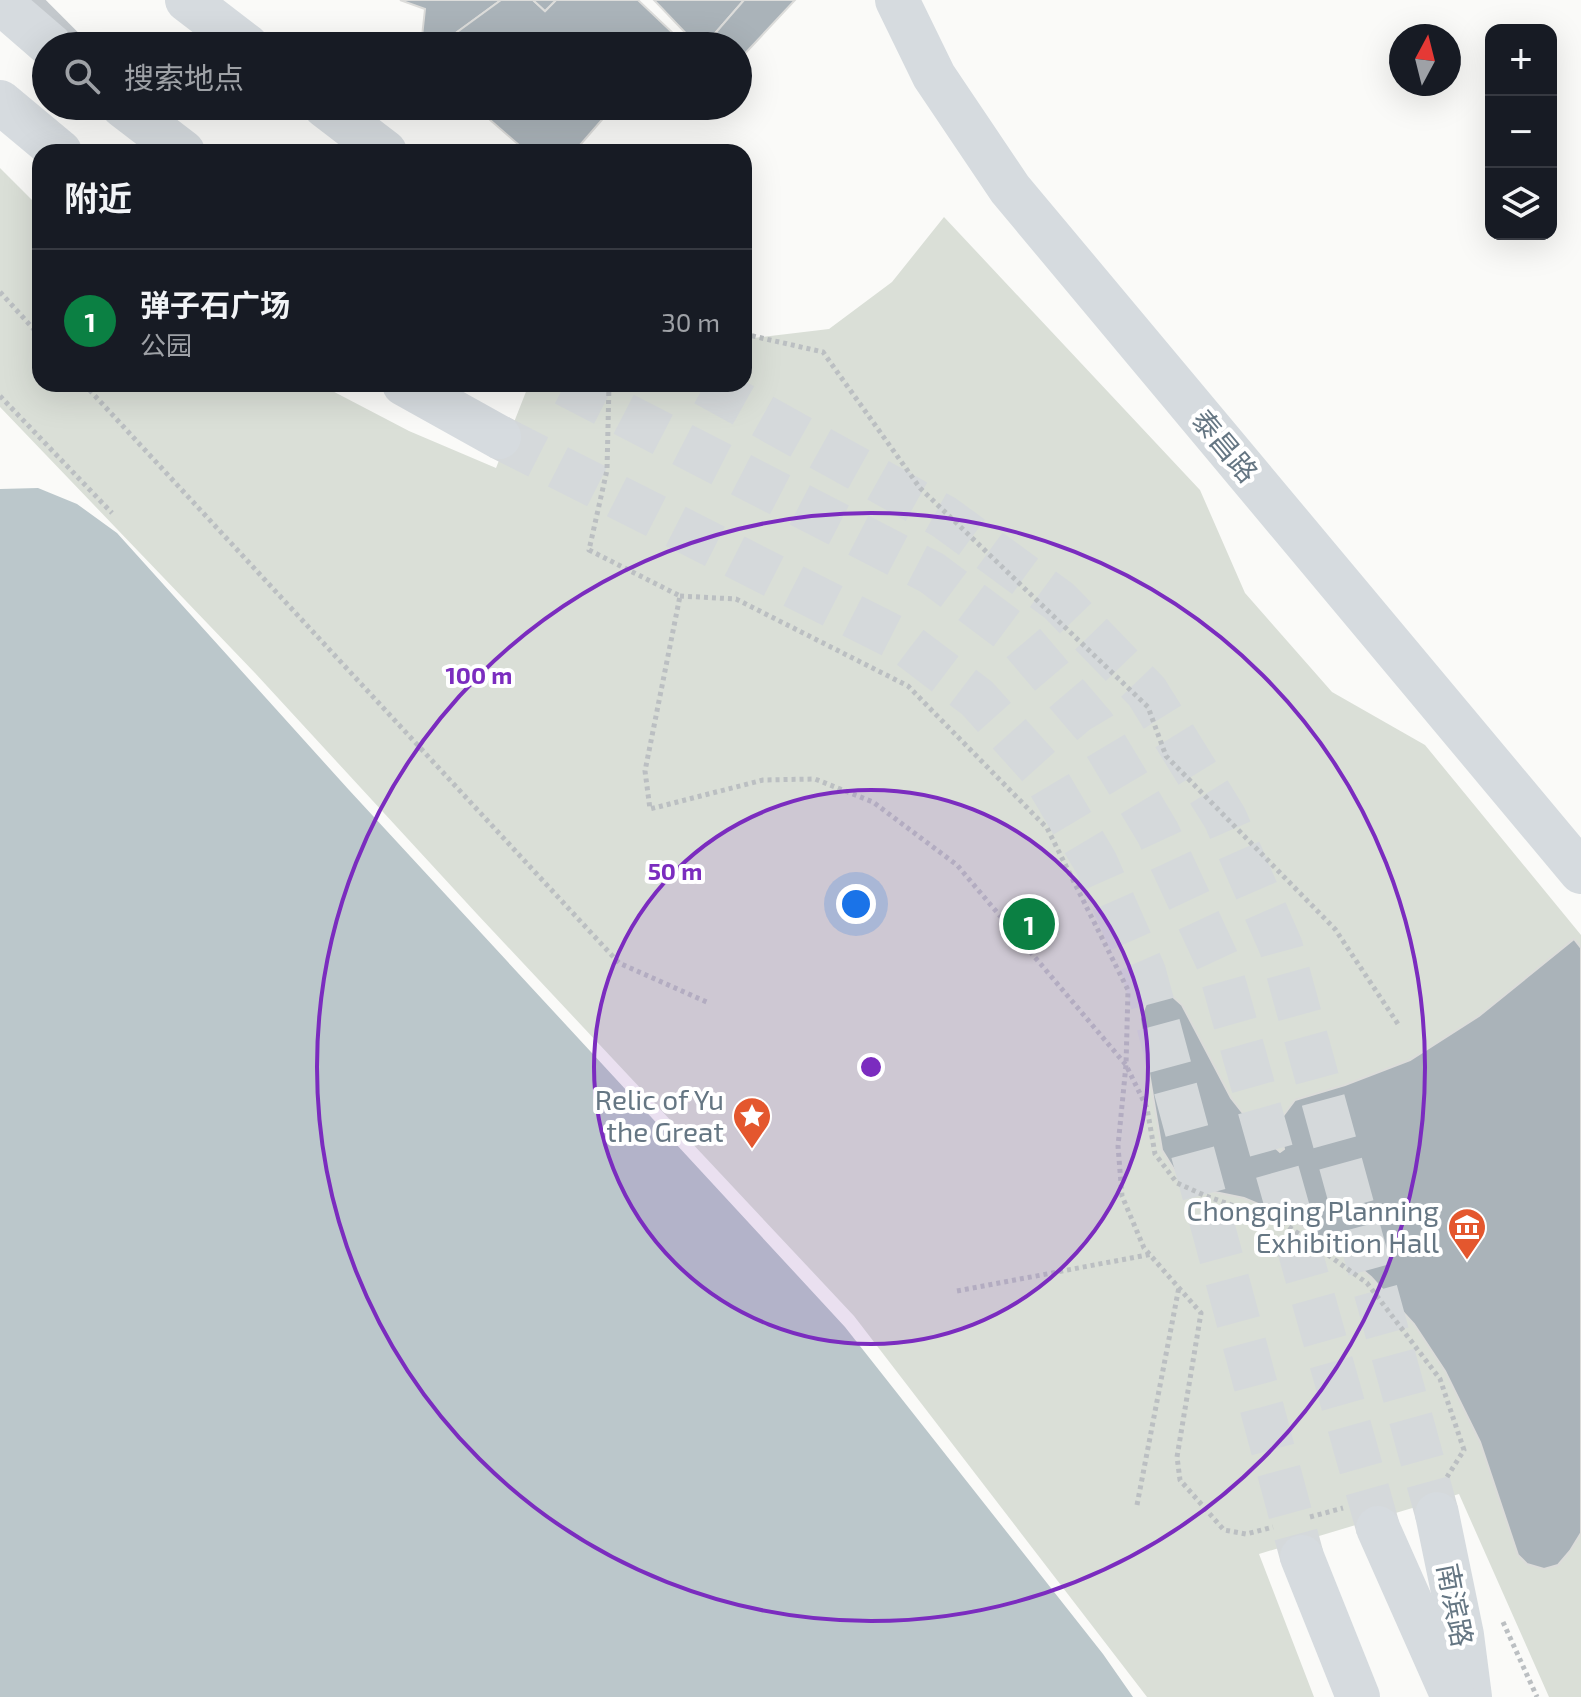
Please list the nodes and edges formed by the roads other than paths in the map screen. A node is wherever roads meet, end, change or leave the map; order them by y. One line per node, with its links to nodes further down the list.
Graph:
1 (33, 0): 6 (lane)
2 (187, 0): 7 (street)
3 (897, 0): 16 (street, 泰昌路)
4 (0, 2): 5 (street)
5 (35, 32)
6 (65, 32)
7 (229, 32)
8 (0, 102): 12 (street)
9 (142, 120): 11 (street)
10 (343, 120): 13 (street)
11 (159, 132)
12 (50, 144)
13 (375, 144)
14 (418, 392): 15 (street)
15 (499, 437)
16 (1581, 872)
17 (1440, 1498): 22 (street, 南滨路)
18 (1365, 1517): 21 (street)
19 (1295, 1533): 20 (street)
20 (1358, 1697)
21 (1453, 1697)
22 (1470, 1697)

